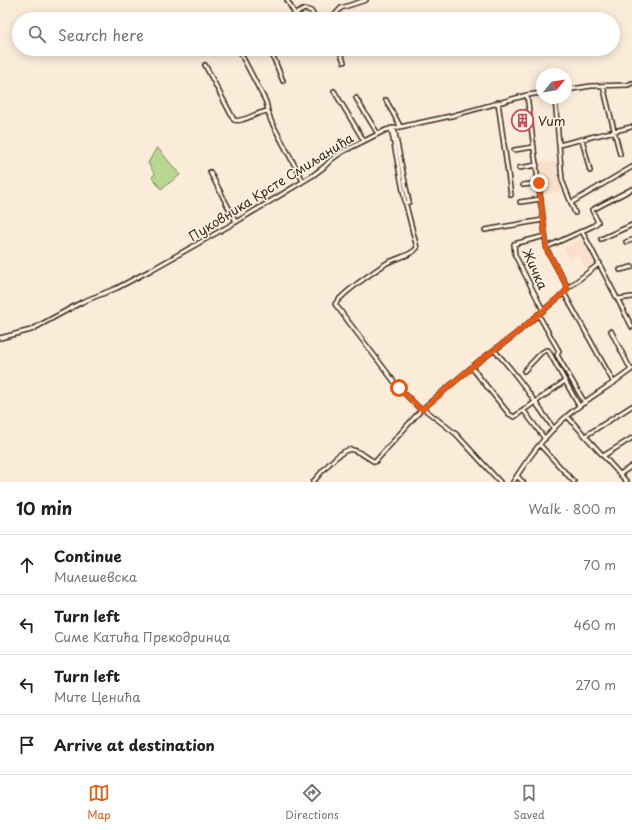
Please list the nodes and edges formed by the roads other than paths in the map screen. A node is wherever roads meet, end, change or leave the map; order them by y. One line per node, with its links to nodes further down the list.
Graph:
1 (286, 0): 3 (street)
2 (366, 0): 6 (street)
3 (294, 12)
4 (299, 12): 5 (street)
5 (312, 12)
6 (337, 12)
7 (242, 56): 23 (street)
8 (273, 56): 12 (street)
9 (342, 56): 10 (street)
10 (344, 62)
11 (205, 65): 23 (street)
12 (284, 81)
13 (632, 83): 14 (street)
14 (603, 86): 15 (street); 27 (street)
15 (572, 89)
16 (334, 91): 30 (street)
17 (536, 94): 18 (street, Пуковника Крсте Смиљанића)
18 (527, 95): 21 (street, Пуковника Крсте Смиљанића); 32 (street)
19 (356, 98): 28 (street)
20 (386, 100): 24 (street)
21 (498, 102): 24 (street, Пуковника Крсте Смиљанића); 44 (street)
22 (556, 104): 31 (street)
23 (268, 111): 40 (street)
24 (400, 126): 26 (street, Пуковника Крсте Смиљанића)
25 (631, 127): 27 (street)
26 (393, 128): 28 (street, Пуковника Крсте Смиљанића); 81 (street)
27 (614, 131): 29 (street); 34 (street)
28 (378, 134): 30 (street, Пуковника Крсте Смиљанића)
29 (582, 139): 31 (street); 38 (street)
30 (364, 141): 40 (street, Пуковника Крсте Смиљанића)
31 (559, 145): 47 (street)
32 (534, 147): 33 (street); 35 (street)
33 (514, 150)
34 (620, 154)
35 (537, 165): 37 (street); 41 (street)
36 (632, 167): 47 (street)
37 (519, 168)
38 (590, 171)
39 (210, 172): 50 (street)
40 (303, 181): 50 (street, Пуковника Крсте Смиљанића)
41 (539, 183): 42 (street); 45 (street)
42 (523, 185)
43 (632, 189): 53 (street)
44 (511, 195)
45 (541, 199): 46 (street); 49 (street)
46 (520, 202)
47 (570, 202): 48 (street)
48 (575, 213)
49 (543, 220): 52 (street); 54 (street)
50 (236, 222): 70 (street, Пуковника Крсте Смиљанића)
51 (632, 225): 55 (street)
52 (485, 230)
53 (582, 231): 58 (street); 59 (street)
54 (545, 236): 58 (street); 66 (street, Жичка)
55 (601, 239)
56 (632, 240): 57 (street)
57 (626, 242)
58 (547, 247): 62 (street)
59 (600, 263): 62 (street); 65 (street)
60 (632, 267): 61 (street)
61 (620, 270)
62 (568, 288): 63 (street)
63 (564, 293): 66 (street); 76 (street)
64 (632, 296): 65 (street)
65 (618, 299): 68 (street)
66 (543, 310): 67 (street)
67 (538, 314): 71 (street); 78 (street)
68 (632, 327)
69 (611, 330): 73 (street)
70 (0, 338)
71 (494, 350): 72 (street); 77 (street)
72 (472, 368): 81 (street); 82 (street)
73 (632, 370): 76 (street)
74 (524, 371): 75 (street)
75 (565, 381): 77 (street); 79 (street)
76 (614, 382): 78 (street)
77 (535, 402): 82 (street); 84 (street)
78 (585, 403): 79 (street)
79 (579, 406): 83 (street)
80 (632, 406): 85 (street)
81 (422, 409): 93 (street); 94 (street)
82 (524, 411): 87 (street)
83 (567, 416): 84 (street); 85 (street)
84 (554, 429): 87 (street)
85 (585, 436): 89 (street)
86 (632, 438): 89 (street)
87 (545, 439): 88 (street)
88 (540, 445): 92 (street); 97 (street)
89 (603, 456): 91 (street)
90 (632, 466): 91 (street)
91 (620, 474): 98 (street)
92 (517, 476): 95 (street); 96 (street)
93 (313, 482)
94 (500, 482)
95 (513, 482)
96 (523, 482)
97 (574, 482)
98 (627, 482)

